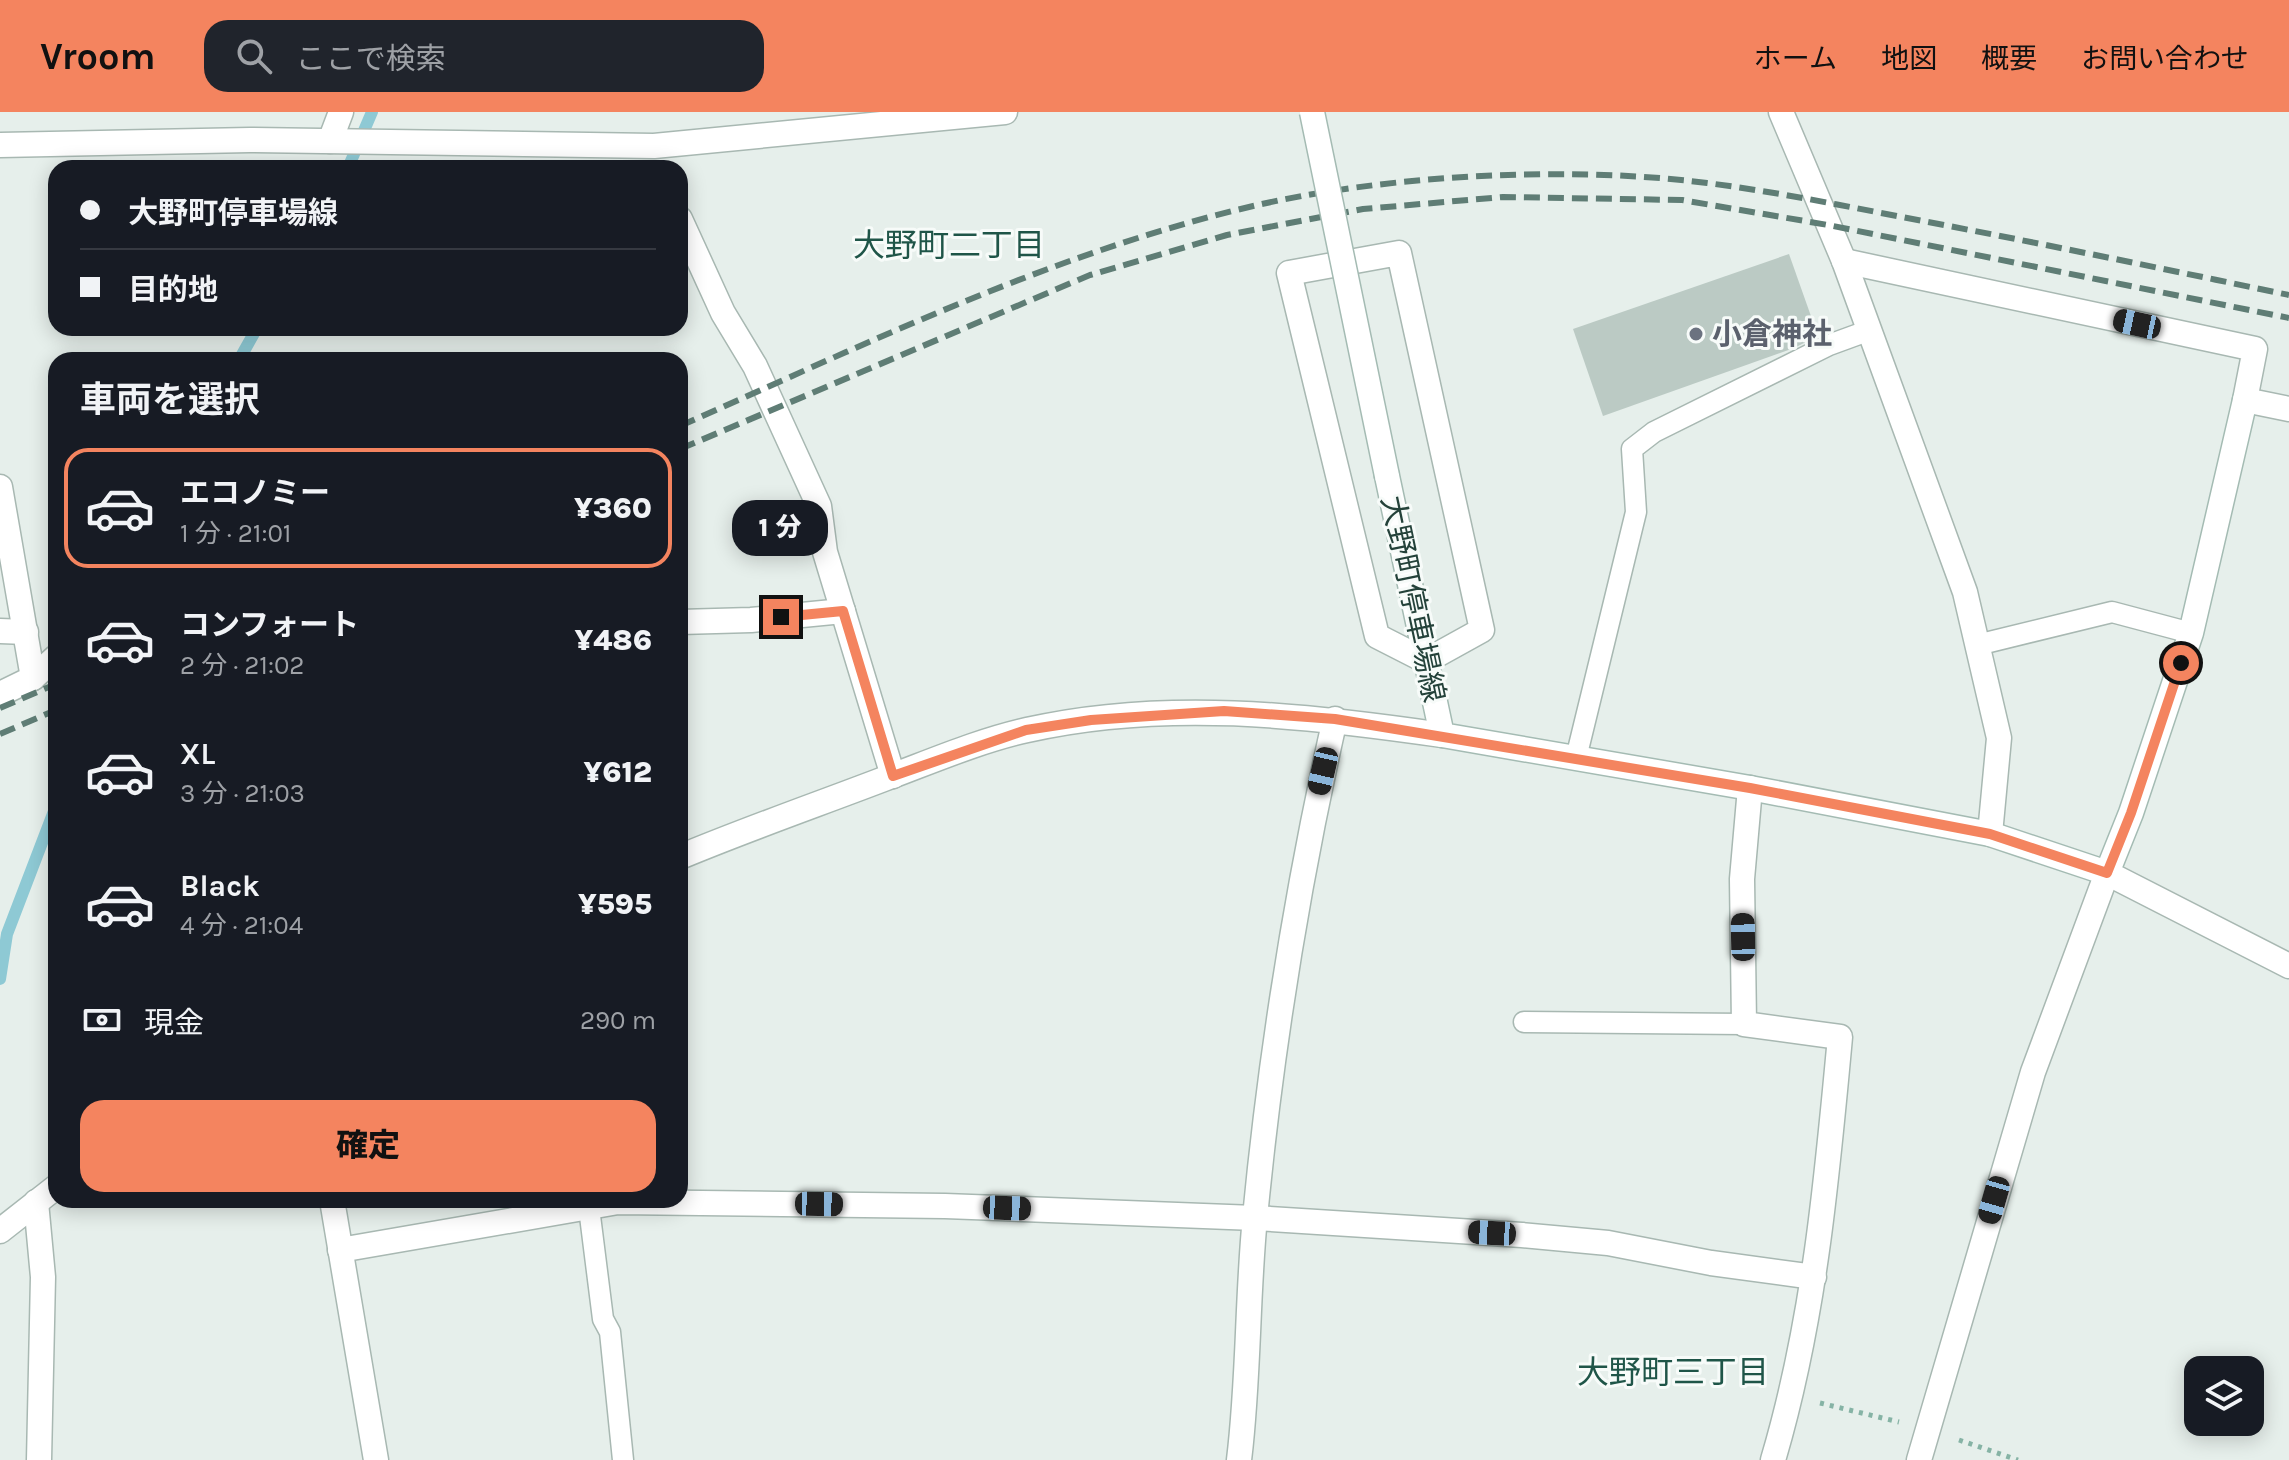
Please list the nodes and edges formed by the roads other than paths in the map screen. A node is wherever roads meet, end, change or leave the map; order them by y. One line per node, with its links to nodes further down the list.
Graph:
1 (341, 112): 5 (street)
2 (1005, 112): 7 (street)
3 (1312, 112): 20 (street, 大野町停車場線, bridge)
4 (1781, 112): 9 (street)
5 (339, 141): 6 (street); 7 (street)
6 (0, 145)
7 (656, 157)
8 (688, 236): 14 (street)
9 (1844, 261): 10 (street); 11 (street)
10 (1870, 330): 19 (street); 26 (lane)
11 (2245, 400): 12 (street); 18 (street)
12 (2289, 409)
13 (0, 487): 17 (street)
14 (843, 611): 15 (street); 27 (street)
15 (688, 622)
16 (0, 631): 17 (street)
17 (26, 632): 22 (street)
18 (2191, 633): 19 (lane); 31 (street)
19 (1977, 645): 29 (street)
20 (1426, 661): 20 (street); 25 (street, 大野町停車場線)
21 (48, 664): 22 (street)
22 (33, 678): 23 (street)
23 (0, 694)
24 (1335, 719): 25 (street); 27 (street); 41 (street)
25 (1442, 735): 26 (street, 大野町停車場線)
26 (1576, 758): 28 (street, 大野町停車場線)
27 (893, 776): 30 (street)
28 (1750, 788): 29 (street, 大野町停車場線); 34 (street)
29 (1990, 834): 31 (street, 大野町停車場線)
30 (688, 854)
31 (2107, 873): 32 (street, 大野町停車場線); 50 (street)
32 (2289, 966)
33 (1524, 1022): 34 (lane)
34 (1744, 1024): 44 (street)
35 (48, 1193): 36 (street)
36 (36, 1202): 42 (street); 45 (street)
37 (688, 1203): 41 (street)
38 (333, 1208): 43 (street)
39 (563, 1208): 43 (street)
40 (590, 1208): 47 (lane)
41 (1255, 1218): 44 (street); 48 (street)
42 (8, 1226)
43 (340, 1250): 46 (street)
44 (1814, 1277): 49 (street)
45 (39, 1460)
46 (376, 1460)
47 (623, 1460)
48 (1239, 1460)
49 (1773, 1460)
50 (1919, 1460)

